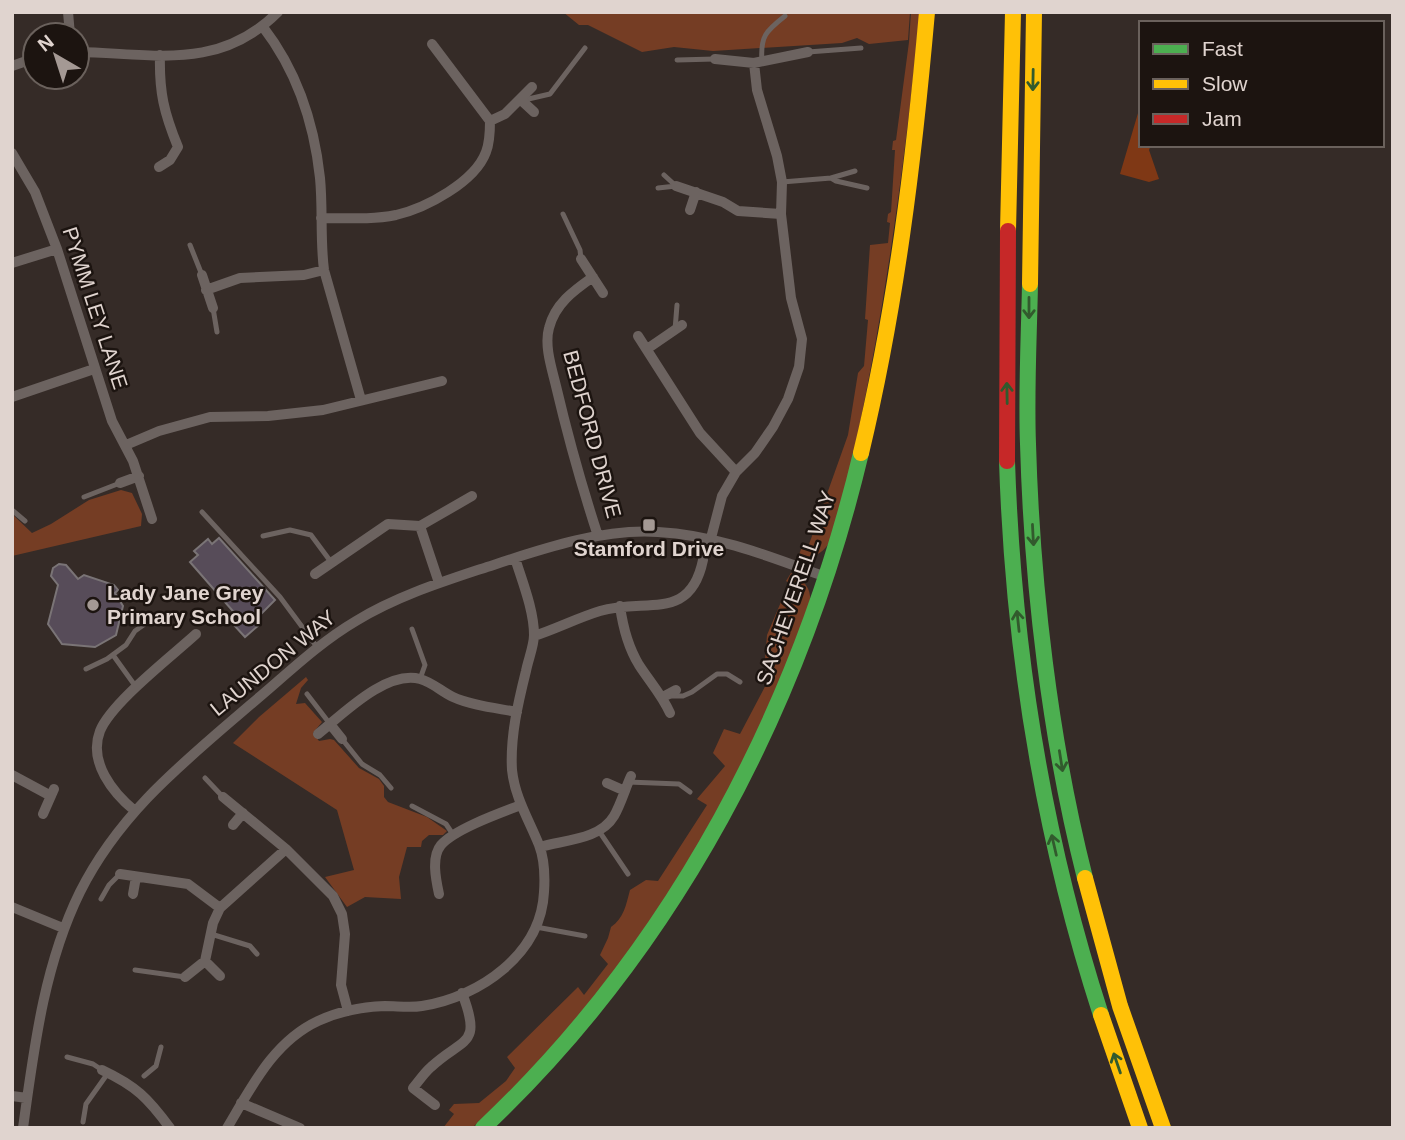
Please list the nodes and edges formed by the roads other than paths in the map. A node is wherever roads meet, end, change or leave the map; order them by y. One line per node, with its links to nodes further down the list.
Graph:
1 (278, 12): 6 (street)
2 (927, 12): 74 (main road, SACHEVERELL WAY)
3 (1013, 12): 147 (main road, one-way to 3)
4 (1034, 12): 148 (main road, one-way to 148)
5 (785, 16): 15 (lane)
6 (263, 27): 12 (street); 35 (street)
7 (432, 44): 19 (street)
8 (585, 48): 17 (lane)
9 (861, 48): 10 (lane)
10 (808, 52): 15 (street)
11 (91, 53): 12 (street)
12 (160, 55): 20 (street)
13 (715, 59): 14 (lane); 15 (street)
14 (677, 60)
15 (758, 62): 27 (street)
16 (532, 87): 17 (street)
17 (521, 100): 18 (street); 19 (street)
18 (534, 111)
19 (490, 121): 35 (street)
20 (177, 147): 21 (street); 23 (street)
21 (191, 148)
22 (12, 153): 37 (street, PYMM LEY LANE)
23 (159, 167)
24 (855, 171): 26 (lane)
25 (664, 175): 28 (lane)
26 (831, 178): 27 (lane); 30 (lane)
27 (782, 182): 34 (street)
28 (676, 186): 29 (lane); 31 (street)
29 (658, 188)
30 (867, 188)
31 (696, 192): 32 (street); 34 (street)
32 (690, 210)
33 (563, 214): 38 (lane)
34 (781, 214): 56 (street)
35 (321, 218): 40 (street)
36 (190, 245): 41 (lane)
37 (57, 249): 39 (street); 51 (street, PYMM LEY LANE)
38 (581, 258): 42 (street)
39 (12, 263)
40 (324, 270): 43 (street); 54 (street)
41 (202, 275): 43 (street)
42 (593, 277): 44 (street); 67 (street, BEDFORD DRIVE)
43 (206, 290): 46 (street)
44 (603, 293)
45 (677, 305): 47 (lane)
46 (212, 308): 48 (lane)
47 (679, 328): 50 (street)
48 (217, 331)
49 (638, 335): 50 (street)
50 (647, 349): 56 (street)
51 (94, 369): 53 (street); 55 (street, PYMM LEY LANE)
52 (442, 381): 54 (street)
53 (12, 397)
54 (361, 400): 55 (street)
55 (126, 444): 57 (street, PYMM LEY LANE)
56 (736, 472): 68 (street)
57 (139, 476): 58 (street); 63 (street, PYMM LEY LANE)
58 (120, 483): 60 (lane)
59 (472, 496): 65 (street)
60 (84, 497)
61 (12, 510): 64 (lane)
62 (202, 512): 82 (lane)
63 (152, 519)
64 (25, 521)
65 (420, 526): 71 (street); 76 (street)
66 (263, 536): 71 (lane)
67 (598, 536): 68 (street, LAUNDON WAY); 69 (street, LAUNDON WAY)
68 (711, 538): 74 (street, LAUNDON WAY)
69 (515, 558): 76 (street, LAUNDON WAY); 81 (street)
70 (703, 560): 73 (street)
71 (331, 562): 72 (street)
72 (315, 574)
73 (700, 575): 75 (street); 77 (street)
74 (827, 577): 146 (main road, SACHEVERELL WAY)
75 (712, 580)
76 (439, 583): 82 (street, LAUNDON WAY)
77 (620, 607): 81 (street); 90 (street)
78 (156, 616): 83 (lane)
79 (412, 629): 85 (lane)
80 (196, 634): 87 (street)
81 (534, 636): 91 (street)
82 (317, 647): 105 (street, LAUNDON WAY)
83 (113, 655): 84 (lane); 87 (lane)
84 (86, 669)
85 (420, 679): 91 (street); 93 (street)
86 (740, 682): 90 (lane)
87 (136, 688): 105 (street)
88 (676, 690): 90 (street)
89 (307, 694): 93 (lane)
90 (663, 697): 92 (street)
91 (517, 712): 103 (street)
92 (670, 713)
93 (330, 724): 94 (street); 95 (street)
94 (318, 734)
95 (342, 739): 100 (lane)
96 (12, 775): 107 (street)
97 (205, 778): 102 (lane)
98 (607, 783): 99 (street)
99 (628, 783): 101 (lane); 109 (street)
100 (391, 788)
101 (690, 792)
102 (223, 797): 106 (street)
103 (521, 805): 110 (street); 111 (street)
104 (412, 806): 110 (lane)
105 (135, 811): 122 (street, LAUNDON WAY)
106 (243, 813): 108 (street); 112 (street)
107 (43, 814)
108 (233, 825)
109 (599, 831): 111 (street); 114 (lane)
110 (454, 836): 117 (street)
111 (540, 847): 121 (street)
112 (286, 849): 120 (street); 131 (street)
113 (120, 874): 115 (street); 118 (lane)
114 (628, 874)
115 (136, 877): 116 (street); 120 (street)
116 (133, 894)
117 (439, 894)
118 (101, 899)
119 (12, 907): 122 (street)
120 (220, 908): 123 (street)
121 (536, 926): 124 (lane); 130 (street)
122 (63, 928): 138 (street, LAUNDON WAY)
123 (211, 934): 125 (lane); 126 (street)
124 (585, 936)
125 (257, 954)
126 (205, 961): 128 (street); 129 (street)
127 (135, 970): 129 (lane)
128 (220, 976)
129 (185, 977)
130 (462, 993): 131 (street); 140 (street)
131 (348, 1011): 139 (street)
132 (161, 1047): 135 (lane)
133 (66, 1057): 134 (lane)
134 (105, 1071): 136 (street); 141 (lane)
135 (144, 1076): 136 (street)
136 (135, 1086): 143 (street)
137 (12, 1096): 138 (street)
138 (27, 1098): 142 (street, LAUNDON WAY)
139 (242, 1103): 144 (street); 145 (street)
140 (435, 1105)
141 (83, 1122)
142 (23, 1128)
143 (170, 1128)
144 (226, 1128)
145 (300, 1128)
146 (483, 1128)
147 (1140, 1128)
148 (1163, 1128)

